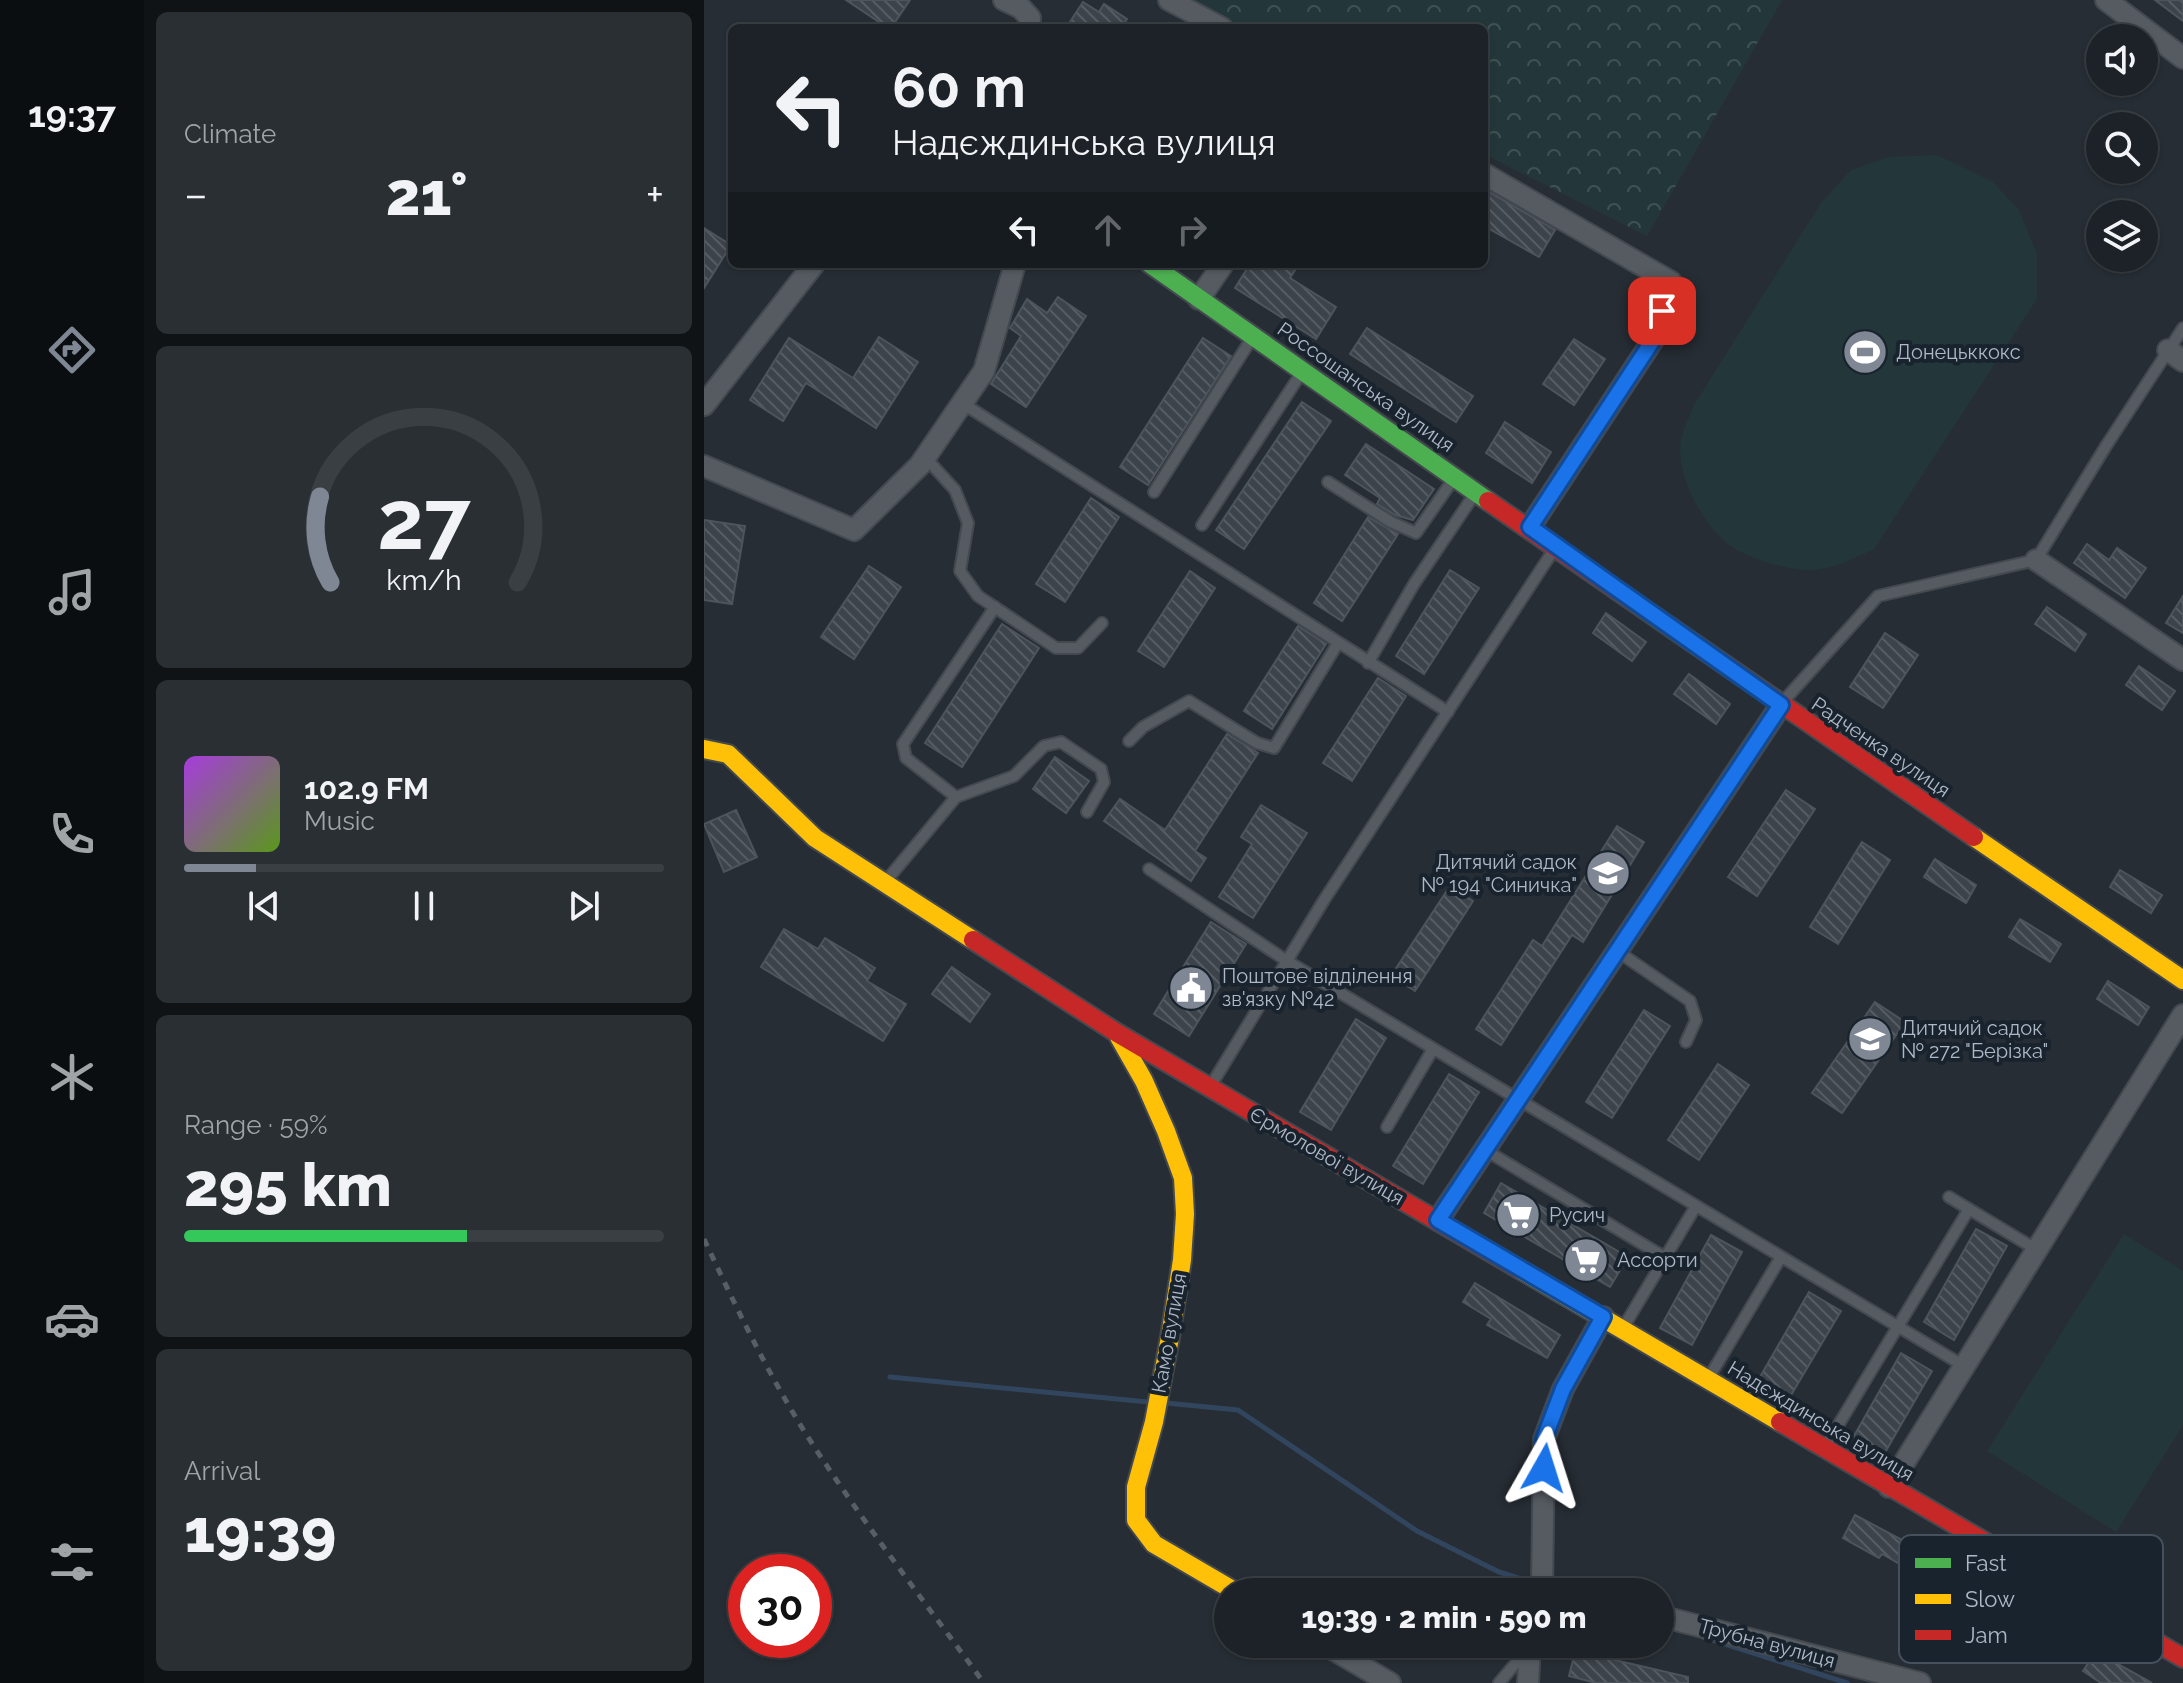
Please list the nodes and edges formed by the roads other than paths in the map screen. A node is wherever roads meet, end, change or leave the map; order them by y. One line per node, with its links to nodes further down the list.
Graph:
1 (1004, 0): 4 (street)
2 (1169, 0): 5 (street)
3 (2106, 0): 6 (street)
4 (1029, 24)
5 (1214, 24)
6 (2183, 58)
7 (1488, 176): 26 (street)
8 (811, 268): 18 (street)
9 (1014, 268): 17 (street)
10 (1156, 268): 12 (street, Россошанська вулиця)
11 (1220, 268): 12 (street)
12 (1199, 299): 14 (street, Россошанська вулиця)
13 (2183, 328): 15 (lane)
14 (1253, 336): 16 (street, Россошанська вулиця); 24 (lane)
15 (2175, 356): 28 (lane)
16 (1303, 371): 21 (street, Россошанська вулиця); 25 (lane)
17 (962, 403): 19 (street); 31 (lane)
18 (704, 405)
19 (925, 457): 20 (street); 29 (lane)
20 (704, 466)
21 (1456, 476): 22 (lane); 23 (street, Россошанська вулиця)
22 (1328, 482)
23 (1477, 490): 26 (street, Россошанська вулиця); 33 (lane)
24 (1154, 492)
25 (1202, 525)
26 (1530, 527): 27 (street, Россошанська вулиця)
27 (1556, 546): 34 (street, Радченка вулиця); 35 (lane)
28 (2036, 560): 32 (street); 34 (lane)
29 (995, 607): 30 (lane); 38 (lane)
30 (1102, 623)
31 (1338, 643): 33 (lane); 36 (lane)
32 (2183, 660)
33 (1368, 663): 35 (lane)
34 (1781, 705): 42 (street); 44 (street, Радченка вулиця)
35 (1448, 712): 43 (lane)
36 (1129, 741)
37 (704, 749): 41 (street, Єрмолової вулиця)
38 (956, 797): 39 (lane); 41 (lane)
39 (1087, 812)
40 (1149, 869): 43 (lane)
41 (885, 883): 46 (street, Єрмолової вулиця)
42 (1617, 951): 47 (lane); 50 (street)
43 (1287, 961): 48 (lane); 49 (lane)
44 (2183, 980)
45 (2183, 1015): 57 (street)
46 (1117, 1033): 49 (street, Єрмолової вулиця); 69 (street, Камо вулиця)
47 (1686, 1042)
48 (1433, 1049): 50 (lane); 51 (lane)
49 (1210, 1088): 56 (street, Єрмолової вулиця)
50 (1518, 1099): 52 (street); 54 (lane)
51 (1387, 1127)
52 (1485, 1150): 56 (street); 59 (lane)
53 (1949, 1197): 55 (lane)
54 (1696, 1206): 58 (lane); 59 (lane)
55 (1969, 1209): 57 (lane); 61 (lane)
56 (1438, 1220): 60 (street, Надєждинська вулиця)
57 (2037, 1250): 63 (street)
58 (1781, 1257): 61 (lane); 64 (lane)
59 (1666, 1258): 62 (lane)
60 (1603, 1317): 62 (street, Надєждинська вулиця); 68 (street)
61 (1898, 1327): 63 (lane); 65 (lane)
62 (1623, 1329): 64 (street, Надєждинська вулиця)
63 (1964, 1366): 66 (street)
64 (1708, 1379): 65 (street, Надєждинська вулиця)
65 (1824, 1448): 66 (street, Надєждинська вулиця)
66 (1889, 1487): 67 (street, Надєждинська вулиця)
67 (1972, 1535)
68 (1542, 1578)
69 (1214, 1579)
70 (1674, 1620): 79 (street, Трубна вулиця)
71 (2163, 1646): 75 (street, Надєждинська вулиця)
72 (1349, 1658): 76 (street)
73 (1519, 1658): 77 (lane)
74 (1529, 1658): 78 (street)
75 (2183, 1658)
76 (1393, 1682)
77 (1499, 1683)
78 (1528, 1683)
79 (1920, 1683)

